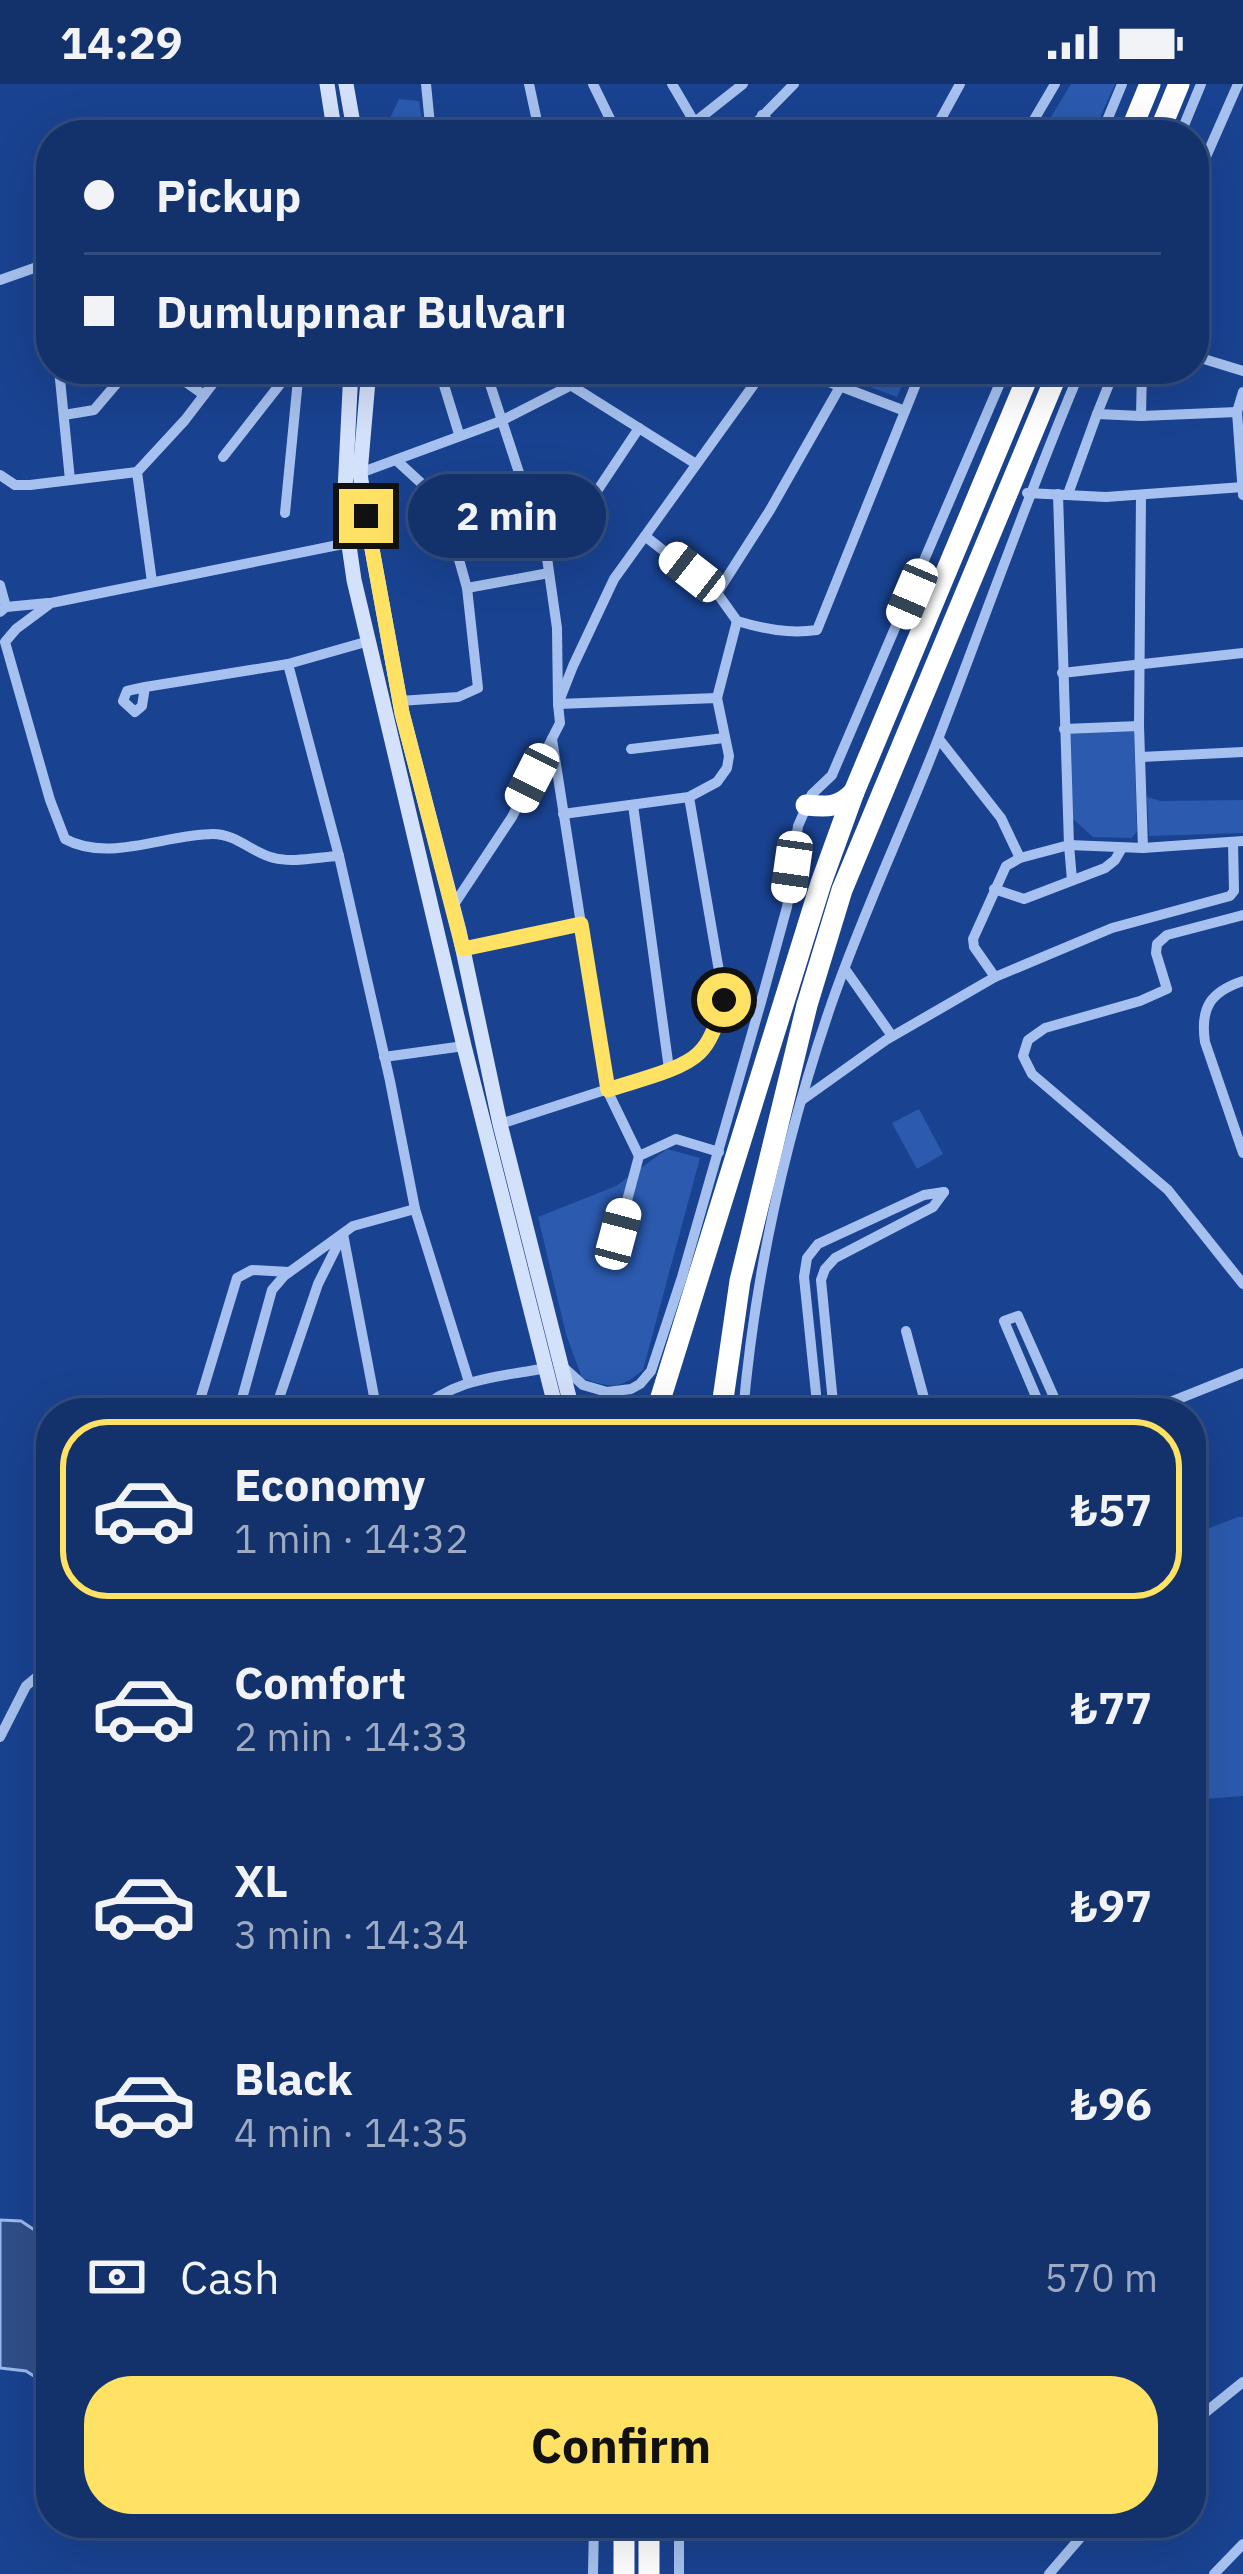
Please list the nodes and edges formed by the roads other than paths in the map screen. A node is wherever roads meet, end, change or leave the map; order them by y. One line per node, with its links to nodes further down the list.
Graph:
1 (327, 84): 17 (main road)
2 (346, 84): 18 (main road)
3 (426, 84): 19 (street)
4 (529, 84): 20 (street)
5 (592, 84): 21 (street)
6 (672, 84): 22 (street)
7 (743, 84): 23 (street)
8 (794, 84): 16 (street)
9 (960, 84): 26 (street)
10 (1054, 84): 27 (street)
11 (1122, 84): 28 (street)
12 (1150, 84): 29 (highway)
13 (1179, 84): 30 (highway)
14 (1201, 84): 31 (street)
15 (1238, 84): 32 (street)
16 (762, 115): 24 (street); 25 (street)
17 (333, 120)
18 (352, 120)
19 (429, 120)
20 (536, 120)
21 (610, 120)
22 (694, 120)
23 (698, 120)
24 (758, 120)
25 (767, 120)
26 (940, 120)
27 (1033, 120)
28 (1107, 120)
29 (1135, 120)
30 (1164, 120)
31 (1186, 120)
32 (1209, 150)
33 (36, 267): 34 (street)
34 (0, 280)
35 (1209, 360): 36 (street)
36 (1243, 370)
37 (61, 384): 64 (street)
38 (116, 384): 64 (street)
39 (188, 384): 60 (street)
40 (212, 384): 60 (street)
41 (284, 384): 69 (street)
42 (295, 384): 81 (street)
43 (350, 384): 84 (main road)
44 (368, 384): 73 (main road)
45 (444, 384): 68 (street)
46 (490, 384): 66 (street)
47 (576, 384): 57 (street)
48 (754, 384): 71 (street)
49 (838, 384): 58 (street)
50 (916, 384): 61 (street)
51 (1000, 384): 113 (street)
52 (1025, 384): 110 (highway)
53 (1052, 384): 77 (highway)
54 (1075, 384): 78 (street)
55 (1109, 384): 63 (street)
56 (1142, 384): 65 (street)
57 (572, 386): 66 (street); 67 (street)
58 (844, 386): 61 (street); 89 (street)
59 (1243, 392): 62 (street)
60 (204, 395): 72 (street)
61 (905, 411): 92 (street)
62 (1237, 412): 65 (street); 76 (street)
63 (1097, 414): 65 (street); 79 (street)
64 (64, 415): 75 (street)
65 (1141, 416)
66 (501, 421): 68 (street); 82 (street)
67 (639, 428): 71 (street); 82 (street)
68 (459, 434): 70 (street)
69 (223, 457)
70 (396, 460): 73 (street); 88 (street)
71 (696, 464): 83 (street)
72 (137, 472): 75 (street); 86 (street)
73 (360, 472): 100 (main road)
74 (0, 475): 75 (street)
75 (70, 480)
76 (1243, 490): 80 (street)
77 (1006, 491): 78 (street); 157 (highway)
78 (1037, 493): 79 (street); 106 (street)
79 (1063, 494): 80 (street); 97 (street)
80 (1141, 495): 96 (street)
81 (285, 513)
82 (538, 529): 85 (street)
83 (645, 536): 89 (street); 101 (street)
84 (348, 543): 86 (street); 93 (main road)
85 (549, 573): 88 (street); 101 (street)
86 (152, 582): 90 (street)
87 (0, 585): 91 (street)
88 (467, 588): 100 (street)
89 (717, 593): 92 (street)
90 (51, 603): 91 (street); 119 (street)
91 (3, 610)
92 (737, 621): 99 (street)
93 (369, 641): 95 (street); 131 (main road)
94 (1243, 652): 96 (street)
95 (289, 664): 98 (street); 119 (street)
96 (1137, 665): 97 (street); 102 (street)
97 (1062, 673): 103 (street)
98 (145, 687)
99 (717, 698): 101 (street); 105 (street)
100 (400, 701): 123 (main road)
101 (558, 704): 104 (street)
102 (1138, 726): 103 (street); 109 (street)
103 (1064, 729): 116 (street)
104 (552, 738): 114 (street); 123 (street)
105 (724, 738): 107 (street); 111 (street)
106 (938, 739): 120 (street); 127 (street)
107 (631, 749)
108 (1243, 752): 109 (street)
109 (1141, 757): 118 (street)
110 (854, 792): 113 (highway); 156 (highway)
111 (689, 797): 112 (street); 133 (street)
112 (633, 805): 114 (street); 133 (street)
113 (806, 805): 137 (street)
114 (563, 814): 125 (street)
115 (1238, 841): 118 (street); 128 (street)
116 (1069, 845): 117 (street); 120 (street); 121 (street)
117 (1122, 848): 118 (street); 121 (street)
118 (1143, 848)
119 (339, 856): 132 (street)
120 (1020, 858): 122 (street)
121 (1072, 880): 122 (street)
122 (994, 890): 128 (street)
123 (452, 906): 126 (main road)
124 (1243, 916): 144 (street)
125 (581, 924): 126 (street); 134 (street)
126 (463, 949): 136 (main road)
127 (845, 969): 130 (street); 135 (street)
128 (995, 977): 130 (street)
129 (1243, 981): 138 (street)
130 (892, 1036): 135 (street)
131 (464, 1046): 132 (street); 146 (main road)
132 (384, 1057): 140 (street)
133 (669, 1069): 134 (street)
134 (608, 1090): 136 (street); 139 (street)
135 (800, 1102): 158 (street)
136 (500, 1124): 146 (main road)
137 (718, 1152): 139 (street); 146 (street)
138 (1243, 1153)
139 (639, 1156): 142 (street)
140 (415, 1209): 141 (street); 148 (street)
141 (343, 1234): 143 (street); 151 (street); 152 (street)
142 (618, 1234)
143 (290, 1272): 149 (street); 150 (street)
144 (1243, 1284)
145 (906, 1331): 161 (street)
146 (553, 1366): 148 (street); 154 (main road); 155 (main road)
147 (1243, 1372): 164 (street)
148 (470, 1382): 153 (street)
149 (201, 1398)
150 (242, 1398)
151 (279, 1398)
152 (372, 1398)
153 (436, 1398)
154 (556, 1398)
155 (566, 1398)
156 (661, 1398)
157 (723, 1398)
158 (745, 1398)
159 (816, 1398): 160 (street)
160 (833, 1398)
161 (924, 1398)
162 (1037, 1398): 163 (street)
163 (1054, 1398)
164 (1180, 1398)
165 (36, 1678): 166 (street)
166 (0, 1737)
167 (1243, 2382): 168 (street)
168 (1206, 2412)
169 (594, 2538): 175 (street)
170 (624, 2538): 176 (highway)
171 (649, 2538): 177 (highway)
172 (679, 2538): 178 (street)
173 (1080, 2538): 179 (street)
174 (1243, 2544): 180 (street)
175 (593, 2574)
176 (624, 2574)
177 (649, 2574)
178 (680, 2574)
179 (1048, 2574)
180 (1214, 2574)

